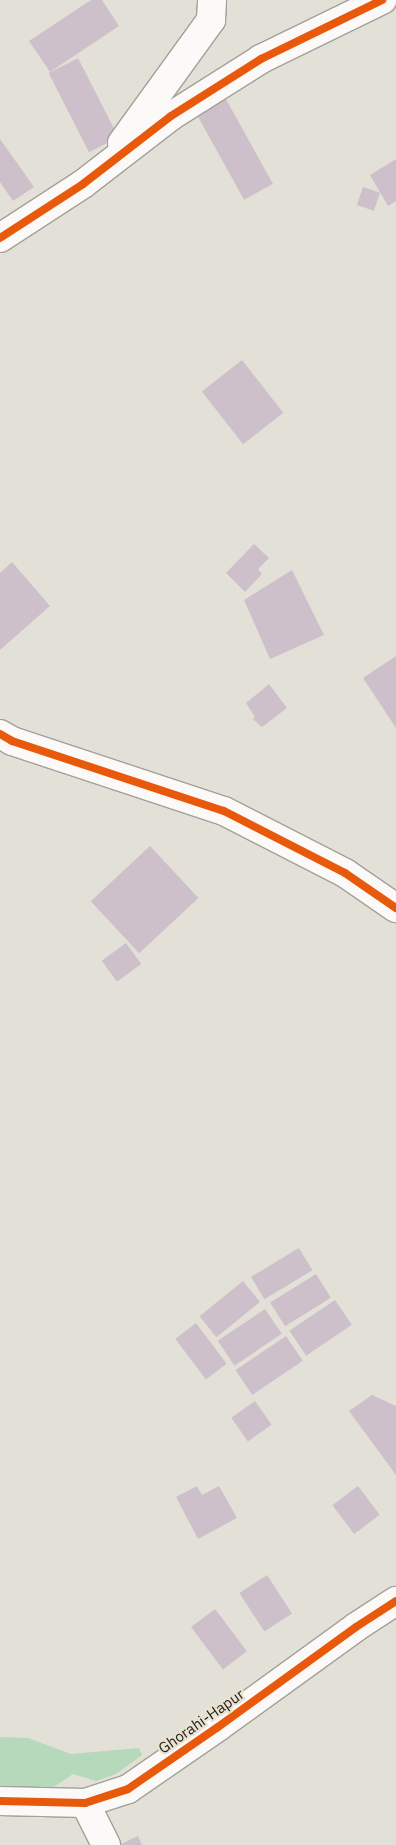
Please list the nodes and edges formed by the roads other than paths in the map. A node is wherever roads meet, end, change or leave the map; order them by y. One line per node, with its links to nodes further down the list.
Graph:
1 (212, 0): 3 (street)
2 (382, 0): 3 (street)
3 (83, 184): 4 (street)
4 (0, 238)
5 (0, 734): 6 (street)
6 (396, 908)
7 (396, 1601): 9 (street, Ghorahi-Hapur)
8 (0, 1802): 9 (street, Ghorahi-Hapur)
9 (85, 1803): 10 (street)
10 (106, 1845)

